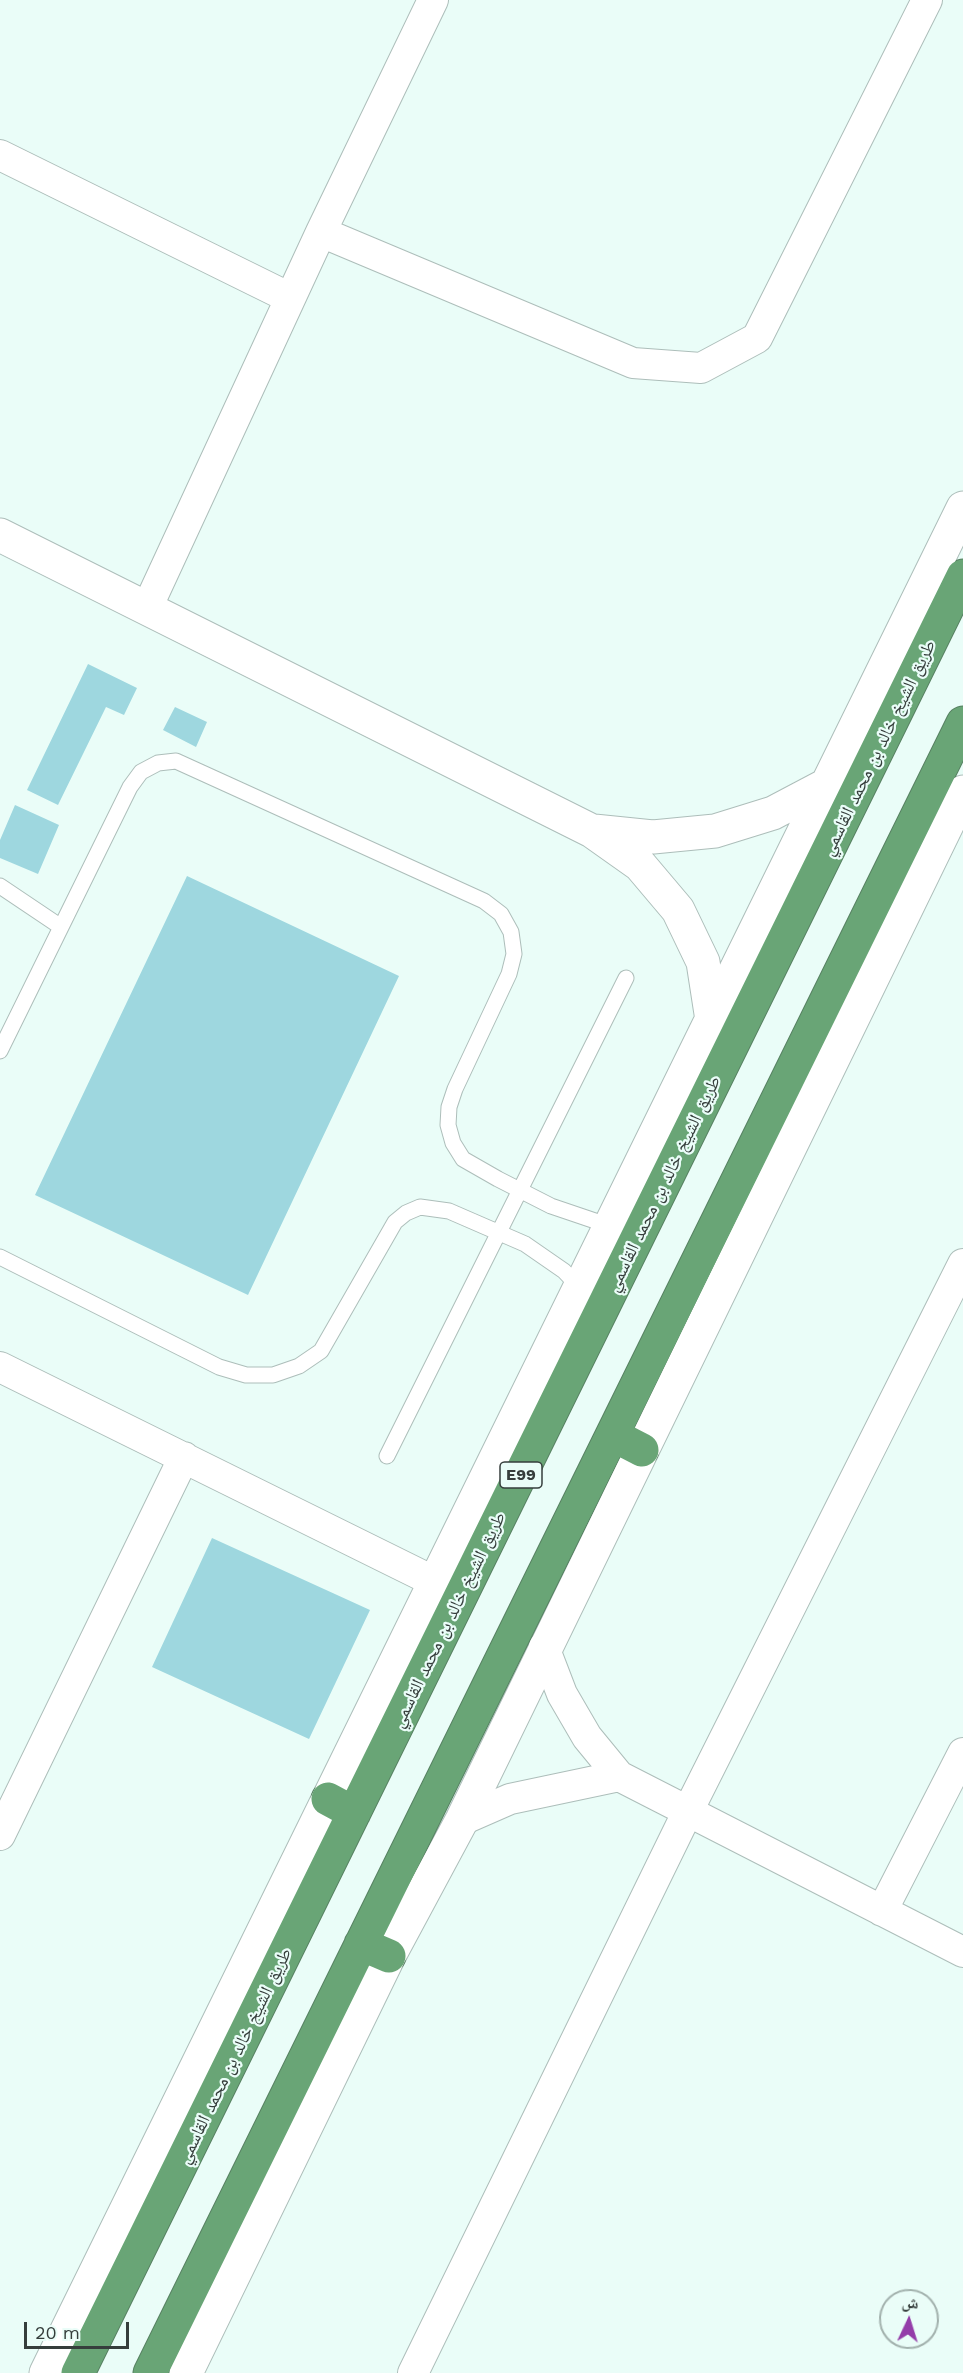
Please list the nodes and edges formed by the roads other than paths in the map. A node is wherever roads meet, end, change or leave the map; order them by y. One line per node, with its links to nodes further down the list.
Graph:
1 (927, 0): 4 (street)
2 (431, 1): 4 (street)
3 (0, 155): 5 (street)
4 (321, 232): 5 (street)
5 (290, 298): 9 (street)
6 (963, 508): 11 (street)
7 (0, 535): 9 (street)
8 (963, 576): 34 (highway, طريق الشيخ خالد بن محمد القاسمي / E99)
9 (147, 608): 13 (street)
10 (959, 741): 26 (highway)
11 (828, 784): 13 (street); 17 (street)
12 (963, 792): 27 (street)
13 (592, 831): 17 (street)
14 (0, 886): 15 (lane)
15 (61, 927): 18 (lane); 19 (lane)
16 (626, 978): 19 (lane)
17 (711, 1020): 20 (street)
18 (0, 1051)
19 (520, 1190): 20 (lane); 21 (lane)
20 (609, 1226): 24 (street)
21 (500, 1231): 22 (lane); 24 (lane); 28 (lane)
22 (0, 1257)
23 (963, 1264): 35 (street)
24 (580, 1288): 30 (street)
25 (0, 1367): 29 (street)
26 (613, 1435): 27 (highway); 39 (highway)
27 (642, 1450): 31 (street)
28 (387, 1456)
29 (184, 1457): 30 (street); 37 (street)
30 (435, 1582): 34 (street)
31 (544, 1647): 33 (street); 36 (street)
32 (963, 1753): 38 (street)
33 (619, 1776): 35 (street); 36 (street)
34 (341, 1806): 41 (street); 42 (highway, طريق الشيخ خالد بن محمد القاسمي / E99)
35 (688, 1811): 38 (street); 45 (street)
36 (462, 1820): 39 (street)
37 (0, 1835)
38 (882, 1911): 40 (street)
39 (375, 1950): 43 (highway); 44 (street)
40 (963, 1952)
41 (46, 2373)
42 (78, 2373)
43 (150, 2373)
44 (186, 2373)
45 (413, 2373)

